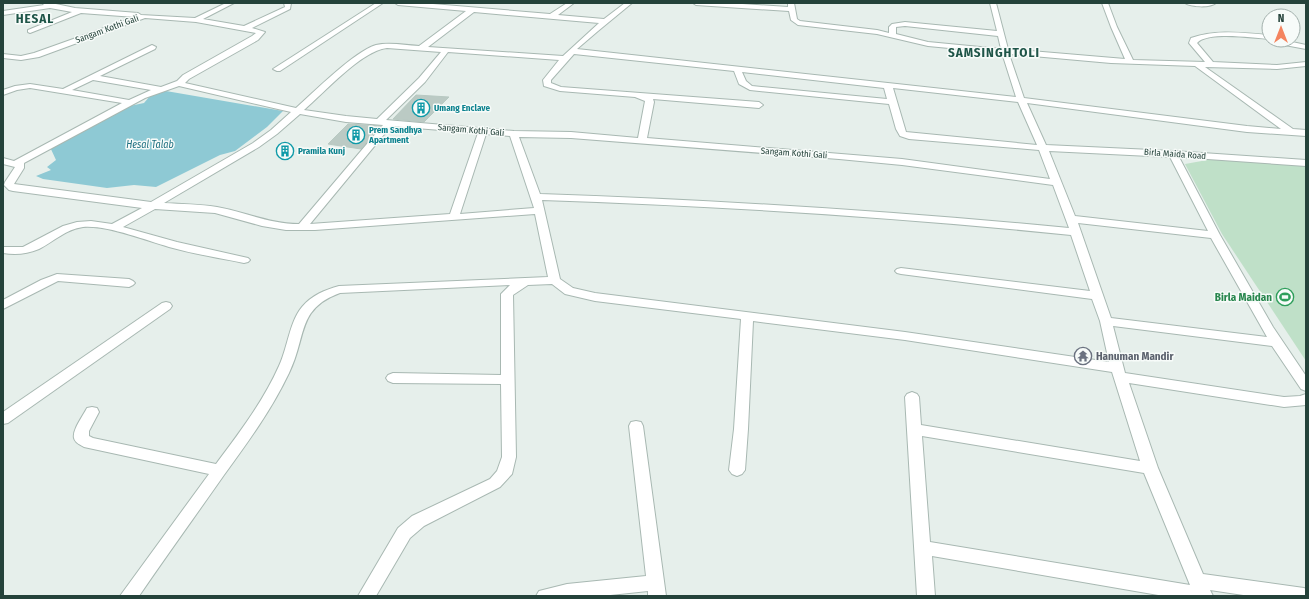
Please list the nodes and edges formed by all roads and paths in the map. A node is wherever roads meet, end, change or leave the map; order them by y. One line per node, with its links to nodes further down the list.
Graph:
1 (231, 3): 19 (street)
2 (287, 3): 21 (street)
3 (380, 3): 37 (street)
4 (398, 3): 15 (street)
5 (571, 3): 18 (street)
6 (629, 3): 20 (street)
7 (696, 3): 13 (street)
8 (993, 3): 23 (street)
9 (1104, 3): 33 (street)
10 (1188, 3): 11 (street)
11 (1213, 3)
12 (47, 4): 14 (street); 16 (street)
13 (792, 6): 24 (street)
14 (83, 10): 17 (street); 22 (street)
15 (472, 10): 18 (street); 27 (street)
16 (3, 13)
17 (144, 16): 19 (street, Sangam Kothi Gali); 31 (street, Sangam Kothi Gali)
18 (551, 16): 20 (street)
19 (196, 20): 21 (street, Sangam Kothi Gali)
20 (604, 21): 29 (street)
21 (245, 28): 40 (street, Sangam Kothi Gali)
22 (30, 31)
23 (1001, 34): 24 (street); 30 (street)
24 (893, 36): 30 (street)
25 (1261, 38): 36 (street)
26 (152, 48): 39 (street)
27 (422, 48): 28 (street); 50 (street)
28 (446, 50): 32 (street); 51 (street)
29 (571, 51): 32 (street); 38 (street)
30 (1006, 52): 33 (street); 46 (street)
31 (3, 56)
32 (563, 58): 45 (street)
33 (1130, 61): 35 (street)
34 (1306, 64): 36 (street)
35 (1198, 65): 36 (street); 53 (street)
36 (1211, 65)
37 (277, 69)
38 (737, 69): 41 (street); 48 (street)
39 (91, 77): 42 (street); 43 (street)
40 (180, 83): 42 (street); 50 (street, Sangam Kothi Gali)
41 (888, 86): 46 (street); 48 (street)
42 (162, 89): 47 (street)
43 (65, 91): 44 (street); 47 (street)
44 (3, 93)
45 (645, 96): 49 (street); 56 (street)
46 (1021, 100): 53 (street); 57 (street)
47 (129, 102): 60 (street)
48 (892, 102): 57 (street, Birla Maida Road)
49 (759, 105)
50 (298, 111): 51 (street, Sangam Kothi Gali); 64 (street)
51 (384, 122): 52 (street, Sangam Kothi Gali); 68 (street)
52 (483, 131): 55 (street, Sangam Kothi Gali); 66 (street)
53 (1291, 132): 54 (street)
54 (1306, 133)
55 (514, 134): 56 (street, Sangam Kothi Gali); 63 (street)
56 (642, 141): 62 (street, Sangam Kothi Gali)
57 (1043, 148): 58 (street, Birla Maida Road); 62 (street)
58 (1172, 154): 61 (street, Birla Maida Road); 71 (street)
59 (3, 161): 60 (street)
60 (16, 163): 64 (street)
61 (1306, 163)
62 (1057, 183): 67 (street)
63 (536, 197): 65 (street); 70 (street)
64 (152, 205): 68 (street); 69 (street)
65 (540, 211): 66 (street); 76 (street)
66 (454, 217): 68 (street)
67 (1071, 219): 70 (street); 71 (street)
68 (302, 227)
69 (114, 228): 72 (street); 73 (street)
70 (1076, 232): 78 (street)
71 (1215, 235): 83 (street)
72 (3, 250)
73 (244, 260)
74 (901, 271): 78 (street)
75 (525, 281): 76 (street); 86 (street); 95 (street)
76 (555, 281): 81 (street)
77 (129, 283): 79 (street)
78 (1098, 296): 82 (street)
79 (3, 305)
80 (166, 306): 91 (street)
81 (747, 316): 84 (street); 96 (street)
82 (1106, 322): 83 (street); 84 (street)
83 (1276, 342): 87 (street)
84 (1119, 372): 89 (street); 94 (street)
85 (393, 378): 86 (street)
86 (508, 380): 101 (street)
87 (1306, 386)
88 (912, 397): 93 (street)
89 (1306, 399)
90 (92, 412): 95 (street)
91 (3, 419)
92 (636, 426): 98 (street)
93 (914, 429): 94 (street); 97 (street)
94 (1150, 468): 99 (street)
95 (219, 470): 100 (street)
96 (737, 470)
97 (923, 548): 99 (street); 103 (street)
98 (656, 589): 102 (street)
99 (1201, 591): 104 (street)
100 (128, 596)
101 (367, 596)
102 (544, 596)
103 (926, 596)
104 (1304, 596)

